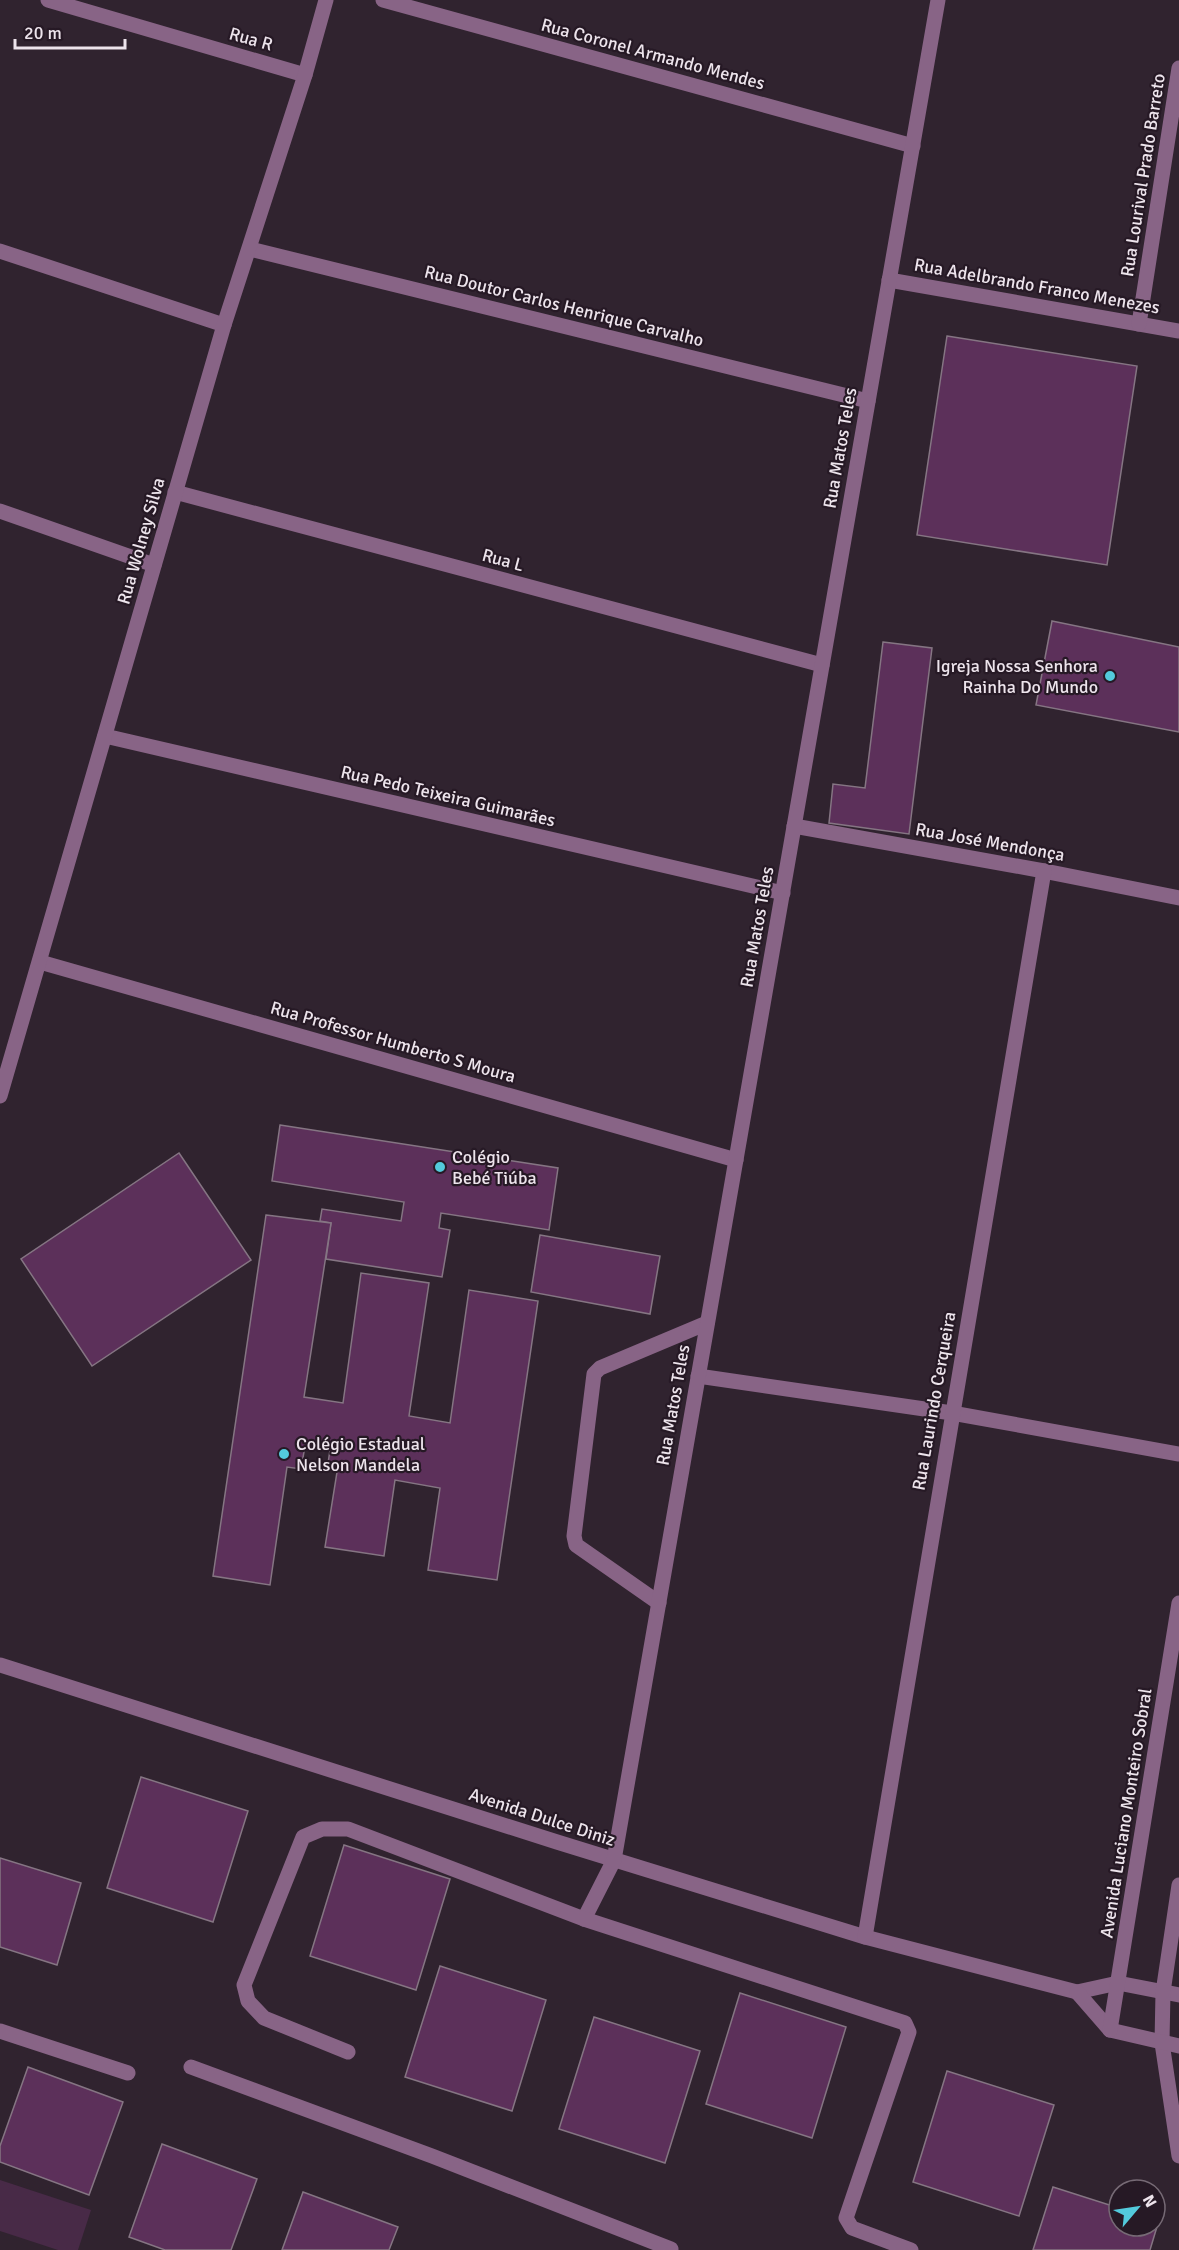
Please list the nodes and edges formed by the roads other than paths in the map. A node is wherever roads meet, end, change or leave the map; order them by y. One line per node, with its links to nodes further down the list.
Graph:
1 (48, 0): 6 (street, Rua R)
2 (327, 0): 6 (street, Rua Wolney Silva)
3 (383, 0): 7 (street, Rua Coronel Armando Mendes)
4 (938, 0): 7 (street, Rua Matos Teles)
5 (1179, 68): 11 (street, Rua Lourival Prado Barreto)
6 (305, 75): 8 (street, Rua Wolney Silva)
7 (913, 146): 10 (street, Rua Matos Teles)
8 (250, 249): 12 (street, Rua Wolney Silva); 14 (street, Rua Doutor Carlos Henrique Carvalho)
9 (0, 251): 12 (street)
10 (889, 280): 11 (street, Rua Adelbrando Franco Menezes); 14 (street, Rua Matos Teles)
11 (1139, 324): 13 (street, Rua Adelbrando Franco Menezes)
12 (224, 325): 15 (street, Rua Wolney Silva)
13 (1179, 331)
14 (868, 401): 18 (street, Rua Matos Teles)
15 (175, 492): 17 (street, Rua Wolney Silva); 18 (street, Rua L)
16 (0, 512): 17 (street)
17 (154, 565): 19 (street, Rua Wolney Silva)
18 (822, 665): 20 (street, Rua Matos Teles)
19 (105, 736): 22 (street, Rua Pedo Teixeira Guimarães); 24 (street, Rua Wolney Silva)
20 (794, 826): 21 (street, Rua José Mendonça); 22 (street, Rua Matos Teles)
21 (1044, 871): 23 (street, Rua José Mendonça); 29 (street, Rua Laurindo Cerqueira)
22 (783, 893): 26 (street, Rua Matos Teles)
23 (1179, 898)
24 (40, 962): 25 (street, Rua Wolney Silva); 26 (street, Rua Professor Humberto S Moura)
25 (0, 1096)
26 (736, 1160): 27 (street, Rua Matos Teles)
27 (707, 1323): 28 (street, Rua Matos Teles); 31 (street)
28 (698, 1376): 29 (street); 31 (street, Rua Matos Teles)
29 (952, 1413): 30 (street); 37 (street, Rua Laurindo Cerqueira)
30 (1179, 1454)
31 (659, 1603): 34 (street, Rua Matos Teles)
32 (1179, 1603): 38 (street, Avenida Luciano Monteiro Sobral)
33 (0, 1665): 34 (street, Avenida Dulce Diniz)
34 (614, 1860): 36 (street, Rua Matos Teles); 37 (street, Avenida Dulce Diniz)
35 (1179, 1885): 40 (street)
36 (584, 1919): 46 (street); 51 (street)
37 (865, 1937): 39 (street, Avenida Dulce Diniz)
38 (1118, 1983): 39 (street, Avenida Dulce Diniz); 40 (street, Avenida Dulce Diniz); 42 (street, Avenida Luciano Monteiro Sobral)
39 (1077, 1992): 42 (street)
40 (1163, 1992): 41 (street, Avenida Dulce Diniz); 44 (street)
41 (1179, 1995)
42 (1110, 2030): 44 (street)
43 (0, 2031): 48 (street)
44 (1162, 2043): 45 (street); 49 (street)
45 (1179, 2046)
46 (348, 2052)
47 (191, 2067): 50 (street)
48 (128, 2073)
49 (1179, 2156)
50 (671, 2248)
51 (911, 2250)

